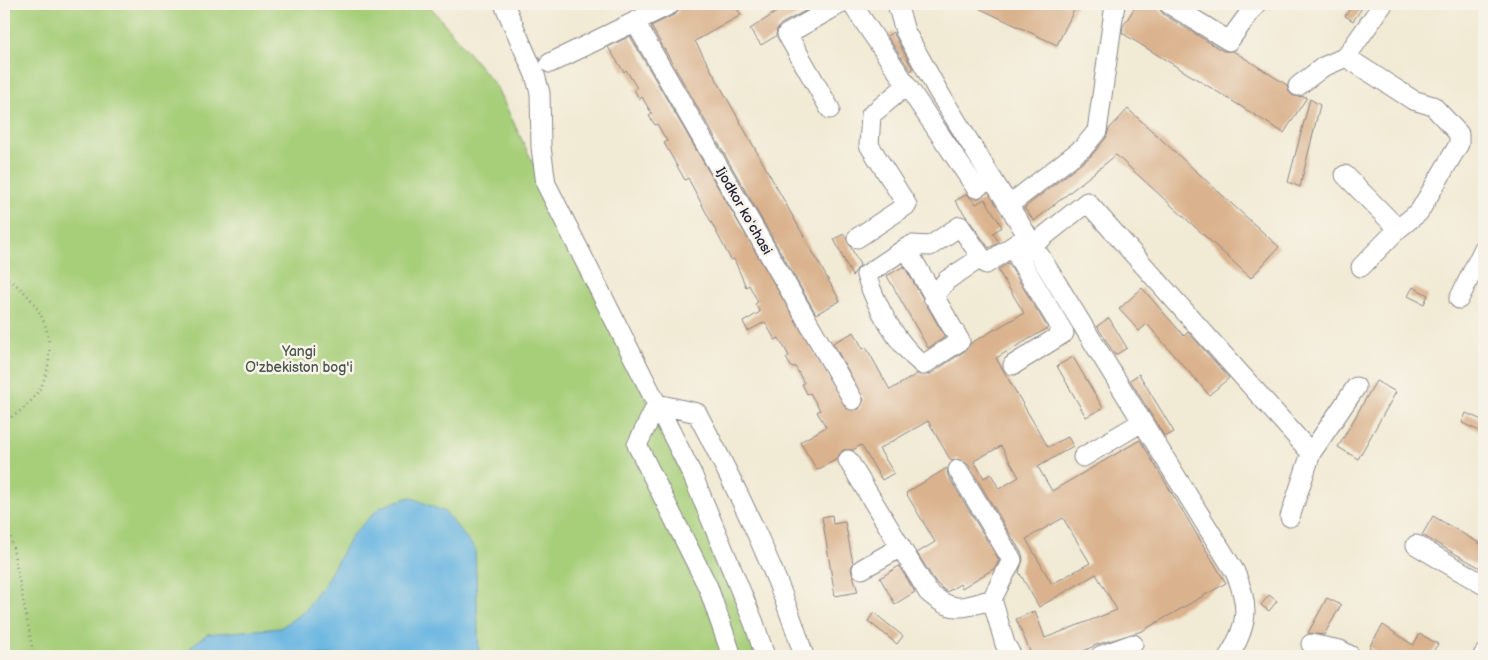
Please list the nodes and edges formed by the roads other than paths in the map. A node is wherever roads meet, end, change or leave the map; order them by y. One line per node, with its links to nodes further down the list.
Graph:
1 (504, 4): 31 (street)
2 (671, 4): 10 (street)
3 (840, 4): 15 (street)
4 (852, 4): 13 (street)
5 (897, 4): 17 (street)
6 (1115, 4): 18 (street)
7 (1169, 4): 8 (street)
8 (1256, 4)
9 (1383, 4): 11 (street)
10 (635, 22): 12 (street); 30 (street, Ijodkor koʻchasi)
11 (1346, 57): 14 (street); 19 (street)
12 (550, 63)
13 (906, 86): 17 (street); 20 (street)
14 (1298, 86)
15 (830, 109)
16 (1345, 176): 19 (street)
17 (992, 178): 18 (street)
18 (1009, 204): 21 (street)
19 (1398, 229): 25 (street)
20 (857, 238)
21 (1031, 241): 24 (street); 28 (street); 32 (street); 33 (street)
22 (906, 248): 24 (street); 26 (street); 26 (street)
23 (1484, 248): 27 (street)
24 (982, 257): 26 (street)
25 (1361, 267)
26 (933, 297)
27 (1459, 299)
28 (1013, 365)
29 (1356, 387): 33 (street)
30 (853, 400)
31 (657, 404): 45 (street); 46 (street); 47 (street)
32 (1142, 422): 34 (street); 50 (street)
33 (1311, 454): 37 (street)
34 (1083, 457)
35 (848, 460): 39 (street)
36 (958, 470): 42 (street)
37 (1290, 517)
38 (1416, 545): 41 (street)
39 (901, 547): 40 (street); 42 (street)
40 (862, 570)
41 (1484, 585)
42 (992, 599): 48 (street)
43 (1133, 644): 49 (street)
44 (1311, 644): 51 (street)
45 (732, 656)
46 (765, 656)
47 (804, 656)
48 (1012, 656)
49 (1100, 656)
50 (1229, 656)
51 (1351, 656)

